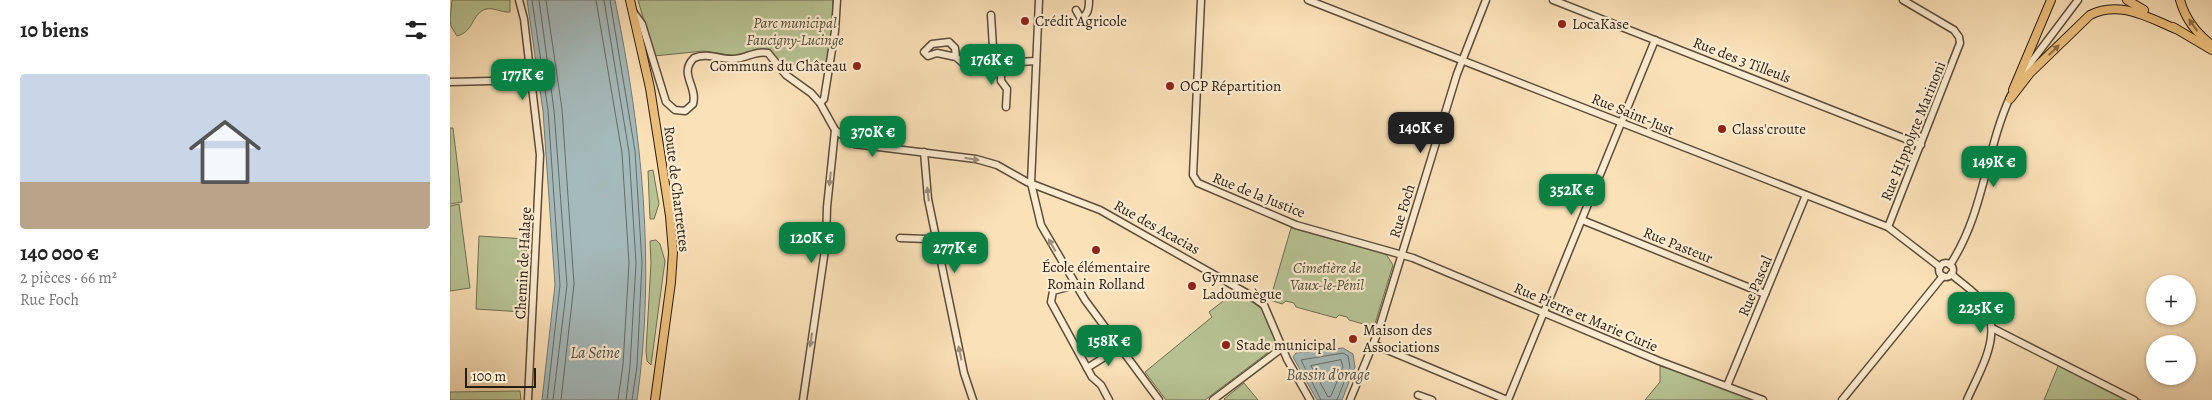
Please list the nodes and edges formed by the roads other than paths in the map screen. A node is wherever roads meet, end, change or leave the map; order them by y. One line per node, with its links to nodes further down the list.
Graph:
1 (520, 0): 26 (street, Chemin de Halage)
2 (630, 0): 16 (main road, Route de Chartrettes)
3 (837, 0): 29 (street)
4 (1039, 0): 24 (street)
5 (1089, 0): 15 (street)
6 (1201, 0): 41 (street, Rue de la Justice)
7 (1308, 0): 23 (street, Rue Saint-Just)
8 (1486, 0): 23 (street, Rue Foch)
9 (1553, 0): 19 (street, Rue des 3 Tilleuls)
10 (1903, 0): 33 (street, Rue HIppolyte Marinoni)
11 (2051, 0): 28 (main road)
12 (2078, 0): 28 (street)
13 (2128, 0): 18 (main road)
14 (2180, 0): 20 (main road, one-way to 14)
15 (1076, 10)
16 (634, 12): 29 (street); 57 (main road, Route de Chartrettes)
17 (991, 14): 25 (street)
18 (2176, 29): 21 (main road); 28 (main road, one-way to 18)
19 (1656, 40): 31 (street); 33 (street, Rue des 3 Tilleuls)
20 (2212, 46)
21 (2212, 50)
22 (956, 57): 22 (street); 25 (street)
23 (1461, 60): 31 (street, Rue Saint-Just); 41 (street, Rue Foch)
24 (1036, 61): 25 (street); 35 (street)
25 (998, 63): 30 (street)
26 (531, 80): 27 (street); 56 (street, Chemin de Halage)
27 (450, 82)
28 (2010, 99): 42 (street)
29 (820, 103): 32 (street)
30 (1006, 107)
31 (1621, 122): 36 (street, Rue Saint-Just); 37 (street)
32 (836, 130): 34 (street, Rue des Acacias); 58 (street, one-way to 58)
33 (1921, 144): 38 (street, Rue HIppolyte Marinoni)
34 (924, 152): 35 (street, Rue des Acacias, one-way to 35); 39 (street, one-way to 34)
35 (1030, 183): 46 (street, one-way to 35); 52 (street, Rue des Acacias)
36 (1806, 195): 38 (street, Rue Saint-Just); 47 (street, Rue Pascal)
37 (1582, 220): 47 (street, Rue Pasteur); 48 (street)
38 (1888, 227): 43 (street, Rue Saint-Just)
39 (936, 236): 40 (street); 59 (street, one-way to 39)
40 (900, 238)
41 (1401, 255): 48 (street, Rue Pierre et Marie Curie); 50 (street, Rue Foch)
42 (1950, 265): 43 (street); 44 (street)
43 (1940, 267): 45 (street)
44 (1951, 274): 45 (street); 49 (street)
45 (1943, 276): 68 (street)
46 (1075, 285): 51 (street); 53 (street)
47 (1765, 294): 54 (street, Rue Pascal)
48 (1543, 313): 54 (street, Rue Pierre et Marie Curie); 66 (street)
49 (1992, 328): 69 (street); 70 (street)
50 (1374, 344): 64 (street, Rue Foch); 66 (street)
51 (1119, 348): 53 (street); 61 (street)
52 (1282, 348): 62 (street); 63 (street)
53 (1087, 368): 60 (street)
54 (1727, 386): 67 (street, Rue Pierre et Marie Curie)
55 (1418, 394): 65 (street)
56 (528, 400)
57 (655, 400)
58 (803, 400)
59 (973, 400)
60 (1109, 400)
61 (1159, 400)
62 (1213, 400)
63 (1310, 400)
64 (1350, 400)
65 (1432, 400)
66 (1507, 400)
67 (1763, 400)
68 (1842, 400)
69 (1967, 400)
70 (2134, 400)

